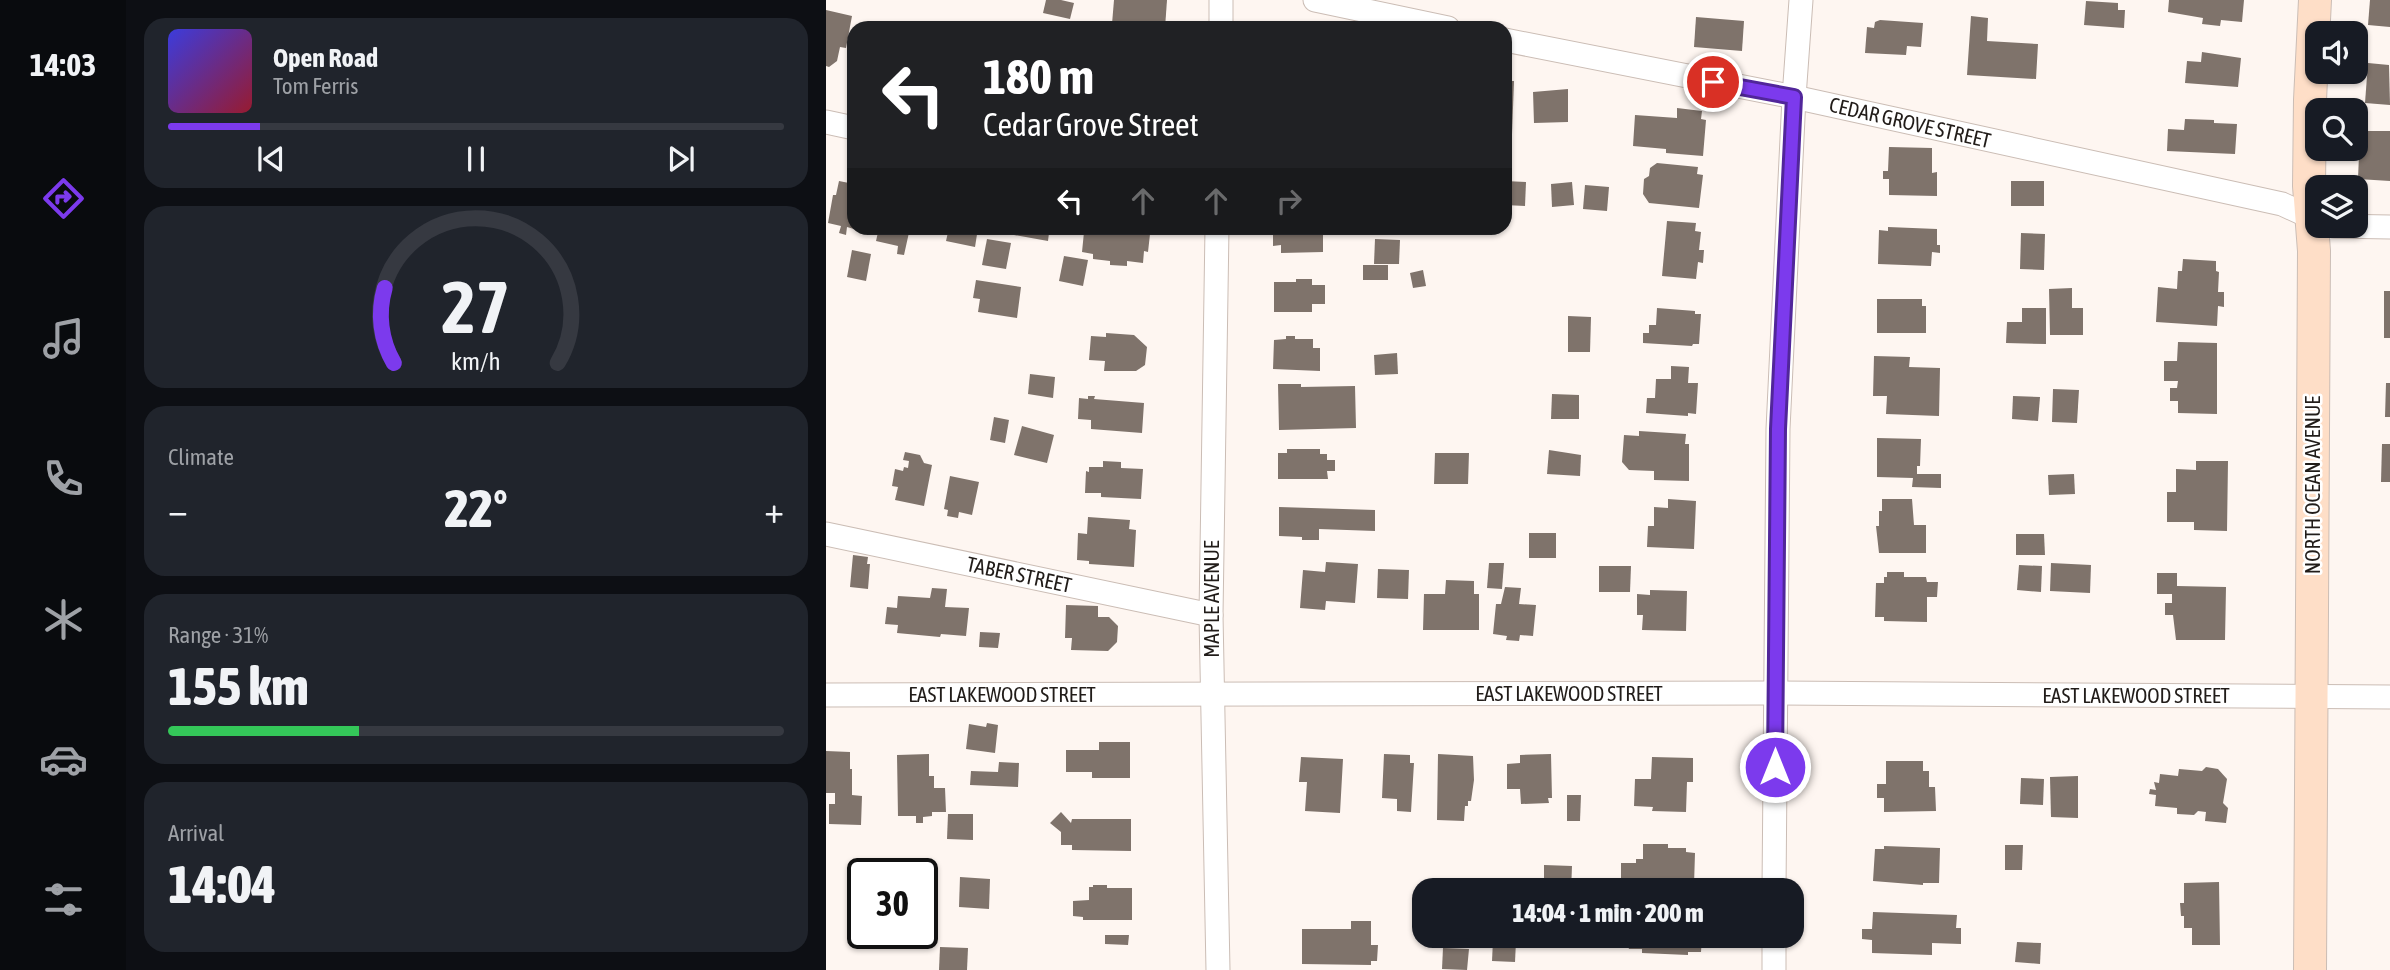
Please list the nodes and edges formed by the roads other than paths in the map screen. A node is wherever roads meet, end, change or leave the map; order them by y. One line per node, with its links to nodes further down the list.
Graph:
1 (1221, 0): 5 (street)
2 (1315, 0): 6 (street)
3 (1801, 0): 8 (street)
4 (2315, 0): 11 (street, NORTH OCEAN AVENUE)
5 (1221, 21)
6 (1415, 21)
7 (1512, 41): 8 (street, CEDAR GROVE STREET)
8 (1794, 97): 12 (street, CEDAR GROVE STREET); 19 (street)
9 (826, 122): 10 (street)
10 (847, 126)
11 (2309, 175)
12 (2305, 214)
13 (2368, 225): 14 (street)
14 (2390, 227)
15 (1217, 235): 18 (street, MAPLE AVENUE)
16 (2317, 238): 22 (street, NORTH OCEAN AVENUE)
17 (826, 534): 18 (street, TABER STREET)
18 (1211, 615): 21 (street, MAPLE AVENUE)
19 (1776, 693): 21 (street, EAST LAKEWOOD STREET); 22 (street, EAST LAKEWOOD STREET); 24 (street)
20 (826, 695): 21 (street, EAST LAKEWOOD STREET)
21 (1212, 695): 26 (street, MAPLE AVENUE)
22 (2312, 697): 23 (street, EAST LAKEWOOD STREET); 28 (street, NORTH OCEAN AVENUE)
23 (2390, 697)
24 (1774, 878)
25 (1774, 948): 27 (street)
26 (1218, 970)
27 (1774, 970)
28 (2310, 970)

